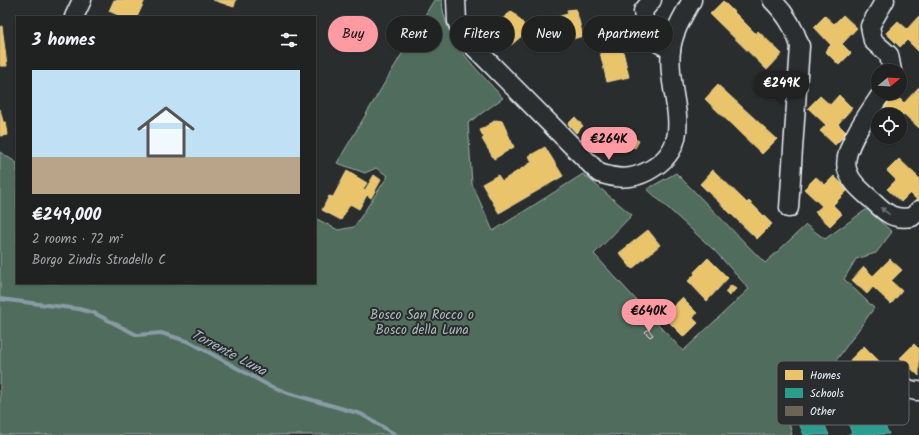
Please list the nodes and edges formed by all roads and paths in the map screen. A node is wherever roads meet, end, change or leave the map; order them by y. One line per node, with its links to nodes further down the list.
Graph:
1 (82, 0): 7 (street)
2 (456, 0): 10 (street)
3 (692, 0): 9 (street)
4 (772, 0): 13 (street)
5 (885, 0): 11 (street)
6 (647, 4): 8 (street)
7 (74, 16)
8 (646, 16)
9 (673, 43)
10 (671, 52)
11 (891, 64)
12 (878, 100): 14 (street, one-way to 12)
13 (789, 208)
14 (919, 210)
15 (909, 390): 16 (street)
16 (919, 392)

